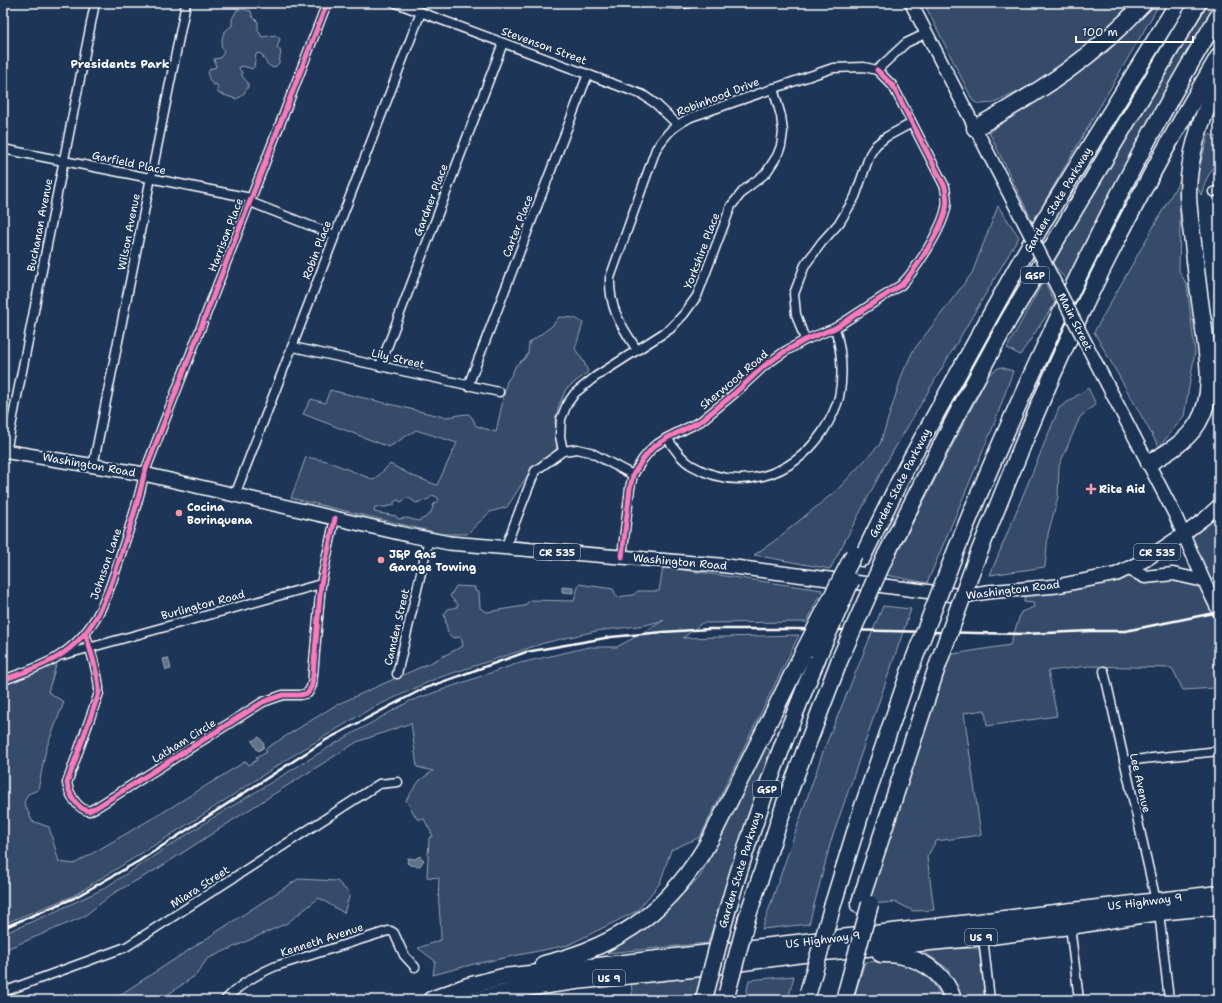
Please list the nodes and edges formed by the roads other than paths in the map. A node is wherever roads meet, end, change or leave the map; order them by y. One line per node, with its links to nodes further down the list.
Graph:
1 (4, 3): 13 (street)
2 (95, 3): 27 (street, Buchanan Avenue)
3 (186, 3): 28 (street, Wilson Avenue)
4 (318, 3): 12 (street)
5 (396, 3): 14 (street, Stevenson Street)
6 (657, 3): 7 (street)
7 (688, 3)
8 (911, 3): 16 (main road, Main Street)
9 (1144, 3): 25 (highway)
10 (1178, 3): 58 (highway, Garden State Parkway / GSP, bridge)
11 (1198, 3): 76 (highway, Garden State Parkway / GSP, bridge)
12 (326, 6): 29 (street, Harrison Place)
13 (3, 7)
14 (421, 12): 17 (street, Stevenson Street); 30 (street, Robin Place)
15 (1219, 15): 77 (highway, bridge)
16 (927, 33): 19 (street); 25 (main road, Main Street)
17 (503, 43): 20 (street, Stevenson Street); 35 (street, Gardner Place)
18 (1219, 56): 74 (highway, bridge)
19 (877, 70): 22 (street, Robinhood Drive); 23 (street, Sherwood Road)
20 (588, 74): 24 (street, Stevenson Street); 36 (street, Carter Place)
21 (1219, 82): 41 (highway)
22 (773, 88): 24 (street, Robinhood Drive); 34 (street, Yorkshire Place)
23 (912, 123): 31 (street, Sherwood Road); 32 (street)
24 (677, 124): 34 (street, Robinhood Drive)
25 (975, 128): 41 (main road, Main Street, bridge)
26 (3, 148): 27 (street, Garfield Place)
27 (64, 161): 28 (street, Garfield Place); 39 (street, Buchanan Avenue)
28 (151, 179): 29 (street, Garfield Place); 42 (street, Wilson Avenue)
29 (251, 200): 30 (street, Garfield Place); 43 (street, Harrison Place)
30 (334, 236): 33 (street, Robin Place)
31 (835, 328): 32 (street, Sherwood Road); 38 (street)
32 (805, 340): 38 (street, Sherwood Road)
33 (293, 346): 35 (street, Lily Street); 45 (street, Robin Place)
34 (637, 350): 40 (street, Yorkshire Place)
35 (380, 366): 36 (street, Lily Street)
36 (468, 386): 37 (street, Lily Street)
37 (499, 392)
38 (667, 438): 44 (street, Sherwood Road)
39 (4, 451): 42 (main road, Washington Road / CR 535)
40 (563, 451): 44 (street); 50 (street)
41 (1149, 463): 48 (main road, Main Street)
42 (93, 466): 43 (main road, Washington Road / CR 535)
43 (144, 474): 45 (main road, Washington Road / CR 535); 56 (street, Johnson Lane)
44 (633, 475): 51 (street, Sherwood Road)
45 (235, 495): 47 (main road, Washington Road / CR 535)
46 (1219, 505): 48 (main road)
47 (335, 518): 49 (main road, Washington Road / CR 535); 54 (street, Latham Circle)
48 (1184, 534): 52 (main road, Washington Road / CR 535); 53 (main road, Main Street)
49 (429, 539): 50 (main road, Washington Road / CR 535); 61 (street, Camden Street)
50 (505, 548): 51 (main road, Washington Road / CR 535)
51 (622, 557): 52 (main road, Washington Road / CR 535)
52 (1129, 569): 53 (main road)
53 (1204, 581): 55 (main road, Main Street)
54 (321, 584): 57 (street, Burlington Road); 57 (street, Latham Circle)
55 (1219, 612)
56 (85, 633): 57 (street, Latham Circle); 59 (street, Johnson Lane)
57 (90, 647): 59 (street, Johnson Lane)
58 (811, 654): 73 (highway); 81 (highway, Garden State Parkway / GSP, bridge)
59 (59, 656): 62 (street, Johnson Lane)
60 (1104, 671): 64 (street, Lee Avenue)
61 (397, 674)
62 (3, 680)
63 (1219, 751): 64 (street)
64 (1124, 761): 67 (street, Lee Avenue)
65 (398, 782): 75 (street, Miara Street)
66 (1219, 894): 67 (highway, US Highway 9 / US 9)
67 (1158, 906): 68 (highway, US Highway 9 / US 9); 69 (highway, US Highway 9 / US 9); 73 (highway, US Highway 9 / US 9); 87 (street, Lee Avenue)
68 (1219, 906)
69 (1070, 926): 70 (highway, US Highway 9 / US 9); 86 (street)
70 (983, 937): 71 (highway, US Highway 9 / US 9); 85 (street)
71 (742, 963): 80 (highway, US Highway 9 / US 9); 84 (highway)
72 (415, 968): 78 (street, Kenneth Avenue)
73 (503, 977): 79 (highway, US Highway 9 / US 9)
74 (844, 979): 82 (highway); 83 (highway)
75 (3, 992)
76 (726, 997)
77 (807, 997)
78 (225, 1000)
79 (431, 1000)
80 (477, 1000)
81 (704, 1000)
82 (834, 1000)
83 (844, 1000)
84 (953, 1000)
85 (990, 1000)
86 (1079, 1000)
87 (1169, 1000)

